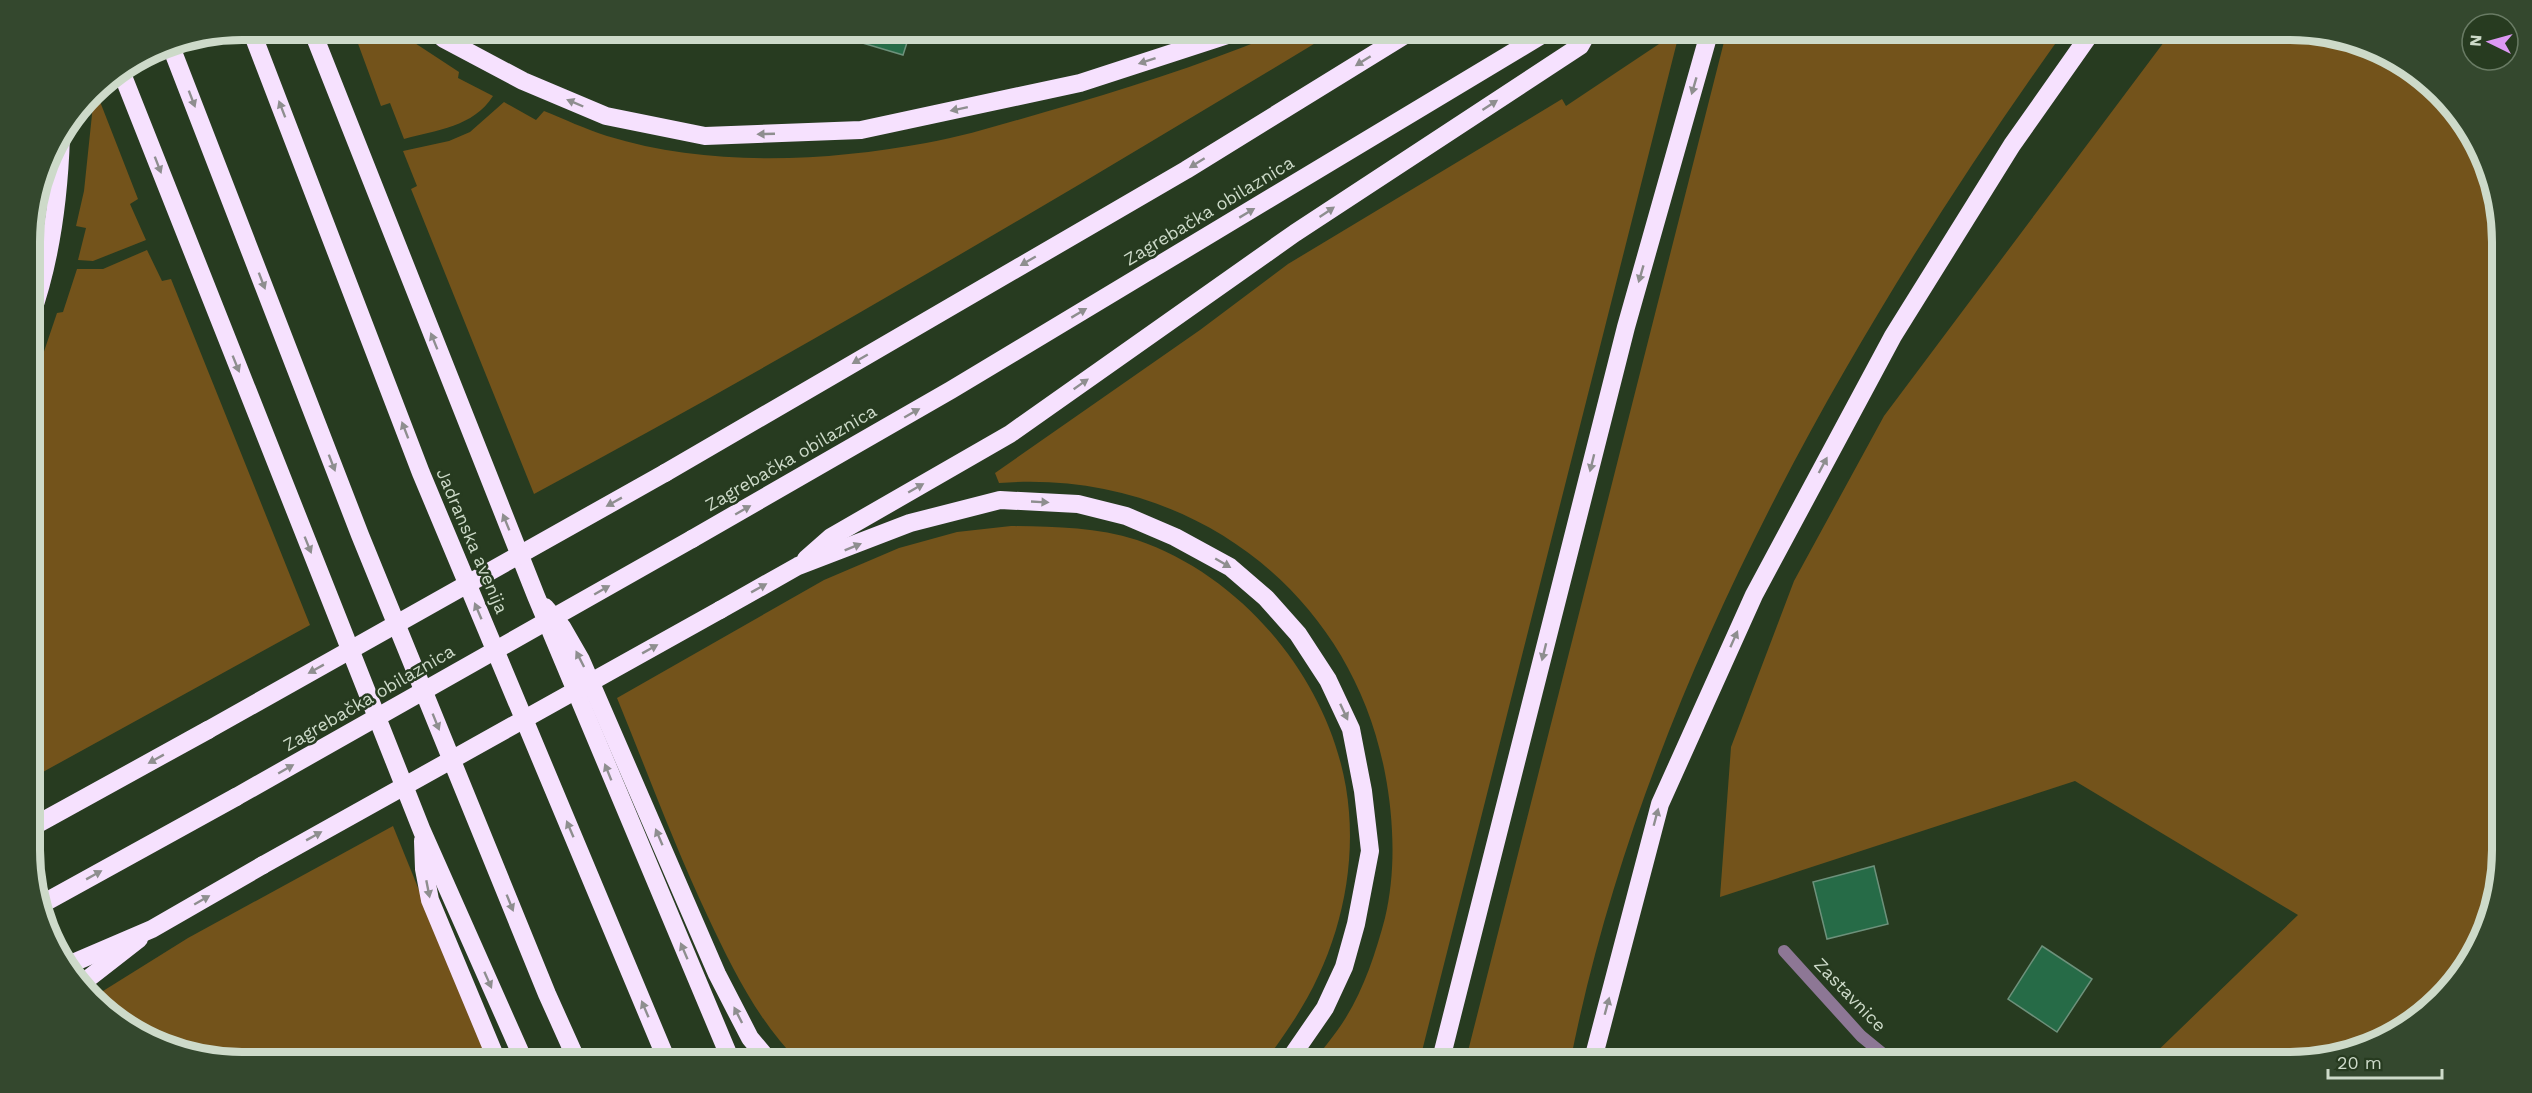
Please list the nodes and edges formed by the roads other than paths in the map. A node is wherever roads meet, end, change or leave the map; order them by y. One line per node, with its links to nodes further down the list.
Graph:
1 (1396, 40): 16 (highway, one-way to 16, bridge)
2 (1533, 40): 18 (highway, Zagrebačka obilaznica, one-way to 2, bridge)
3 (1583, 40): 14 (highway, one-way to 3)
4 (1707, 40): 30 (highway, one-way to 30)
5 (2086, 40): 31 (highway, one-way to 5)
6 (255, 41): 26 (highway, Jadranska avenija, one-way to 6)
7 (316, 41): 15 (highway, one-way to 7)
8 (452, 41): 9 (highway, one-way to 8)
9 (1211, 41)
10 (174, 52): 25 (highway, one-way to 25)
11 (125, 79): 17 (highway, one-way to 17)
12 (60, 154): 13 (highway)
13 (41, 278)
14 (798, 566): 19 (highway, one-way to 14, bridge); 29 (highway, one-way to 29)
15 (536, 596): 27 (highway, one-way to 15); 28 (highway, one-way to 15)
16 (40, 823)
17 (422, 831): 23 (highway, one-way to 23); 24 (highway, one-way to 24)
18 (47, 901)
19 (152, 928): 21 (highway); 22 (highway)
20 (1784, 951): 32 (street, Zastavnice)
21 (75, 961)
22 (87, 979)
23 (493, 1052)
24 (520, 1052)
25 (573, 1052)
26 (663, 1052)
27 (727, 1052)
28 (762, 1052)
29 (1295, 1052)
30 (1443, 1052)
31 (1595, 1052)
32 (1881, 1052)

